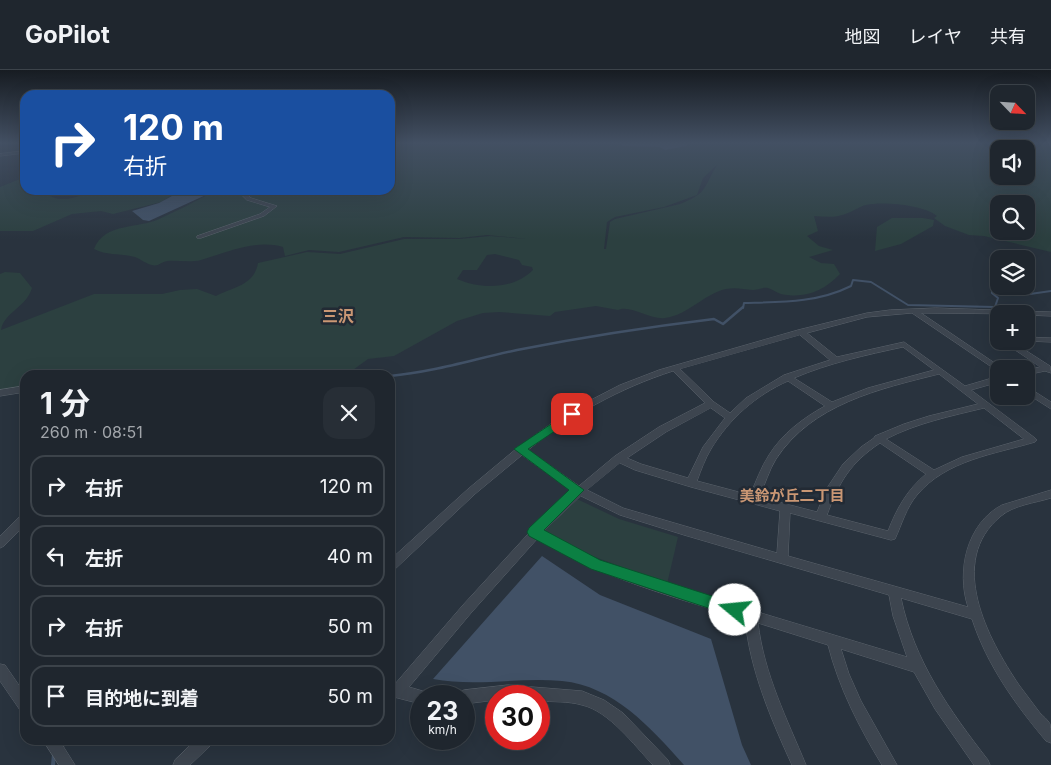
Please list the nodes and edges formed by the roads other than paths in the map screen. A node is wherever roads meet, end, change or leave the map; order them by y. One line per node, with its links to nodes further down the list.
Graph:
1 (245, 195): 2 (street)
2 (199, 237)
3 (914, 311): 4 (street); 5 (street); 10 (street)
4 (1051, 314)
5 (801, 332): 9 (street); 11 (street)
6 (1035, 340): 7 (street)
7 (1051, 341)
8 (1020, 350): 12 (street)
9 (834, 359): 13 (street); 15 (street)
10 (990, 364)
11 (674, 368): 21 (street); 27 (street)
12 (1049, 369): 14 (street)
13 (941, 371): 17 (street); 22 (street)
14 (1035, 371)
15 (787, 377): 22 (street); 25 (street)
16 (990, 381): 17 (street)
17 (964, 388): 23 (street)
18 (20, 390): 19 (street)
19 (0, 393)
20 (1035, 395): 24 (street)
21 (711, 404): 25 (street); 28 (street)
22 (830, 405): 33 (street)
23 (986, 405): 26 (street); 29 (street)
24 (1051, 406)
25 (730, 417): 30 (street)
26 (878, 438): 29 (street); 35 (street)
27 (520, 449): 31 (street); 40 (street)
28 (618, 458): 30 (street); 31 (street)
29 (933, 474): 35 (street)
30 (691, 482): 33 (street)
31 (578, 490): 37 (street); 39 (street)
32 (1051, 494): 42 (street)
33 (754, 498): 34 (street)
34 (785, 507): 35 (street); 39 (street)
35 (820, 516)
36 (20, 523): 38 (street)
37 (534, 532): 43 (street); 48 (street)
38 (0, 544)
39 (782, 558): 41 (street)
40 (395, 562)
41 (894, 591): 42 (street); 45 (street)
42 (974, 614): 53 (street)
43 (751, 616): 44 (street); 59 (street)
44 (833, 641): 45 (street); 60 (street)
45 (916, 666): 61 (street)
46 (0, 670): 47 (street)
47 (4, 682): 52 (street)
48 (395, 689)
49 (395, 690): 50 (street)
50 (410, 694)
51 (475, 695): 58 (street)
52 (20, 700)
53 (1051, 736)
54 (57, 745): 56 (street)
55 (201, 745): 57 (street)
56 (68, 765)
57 (180, 765)
58 (663, 765)
59 (798, 765)
60 (890, 765)
61 (983, 765)

